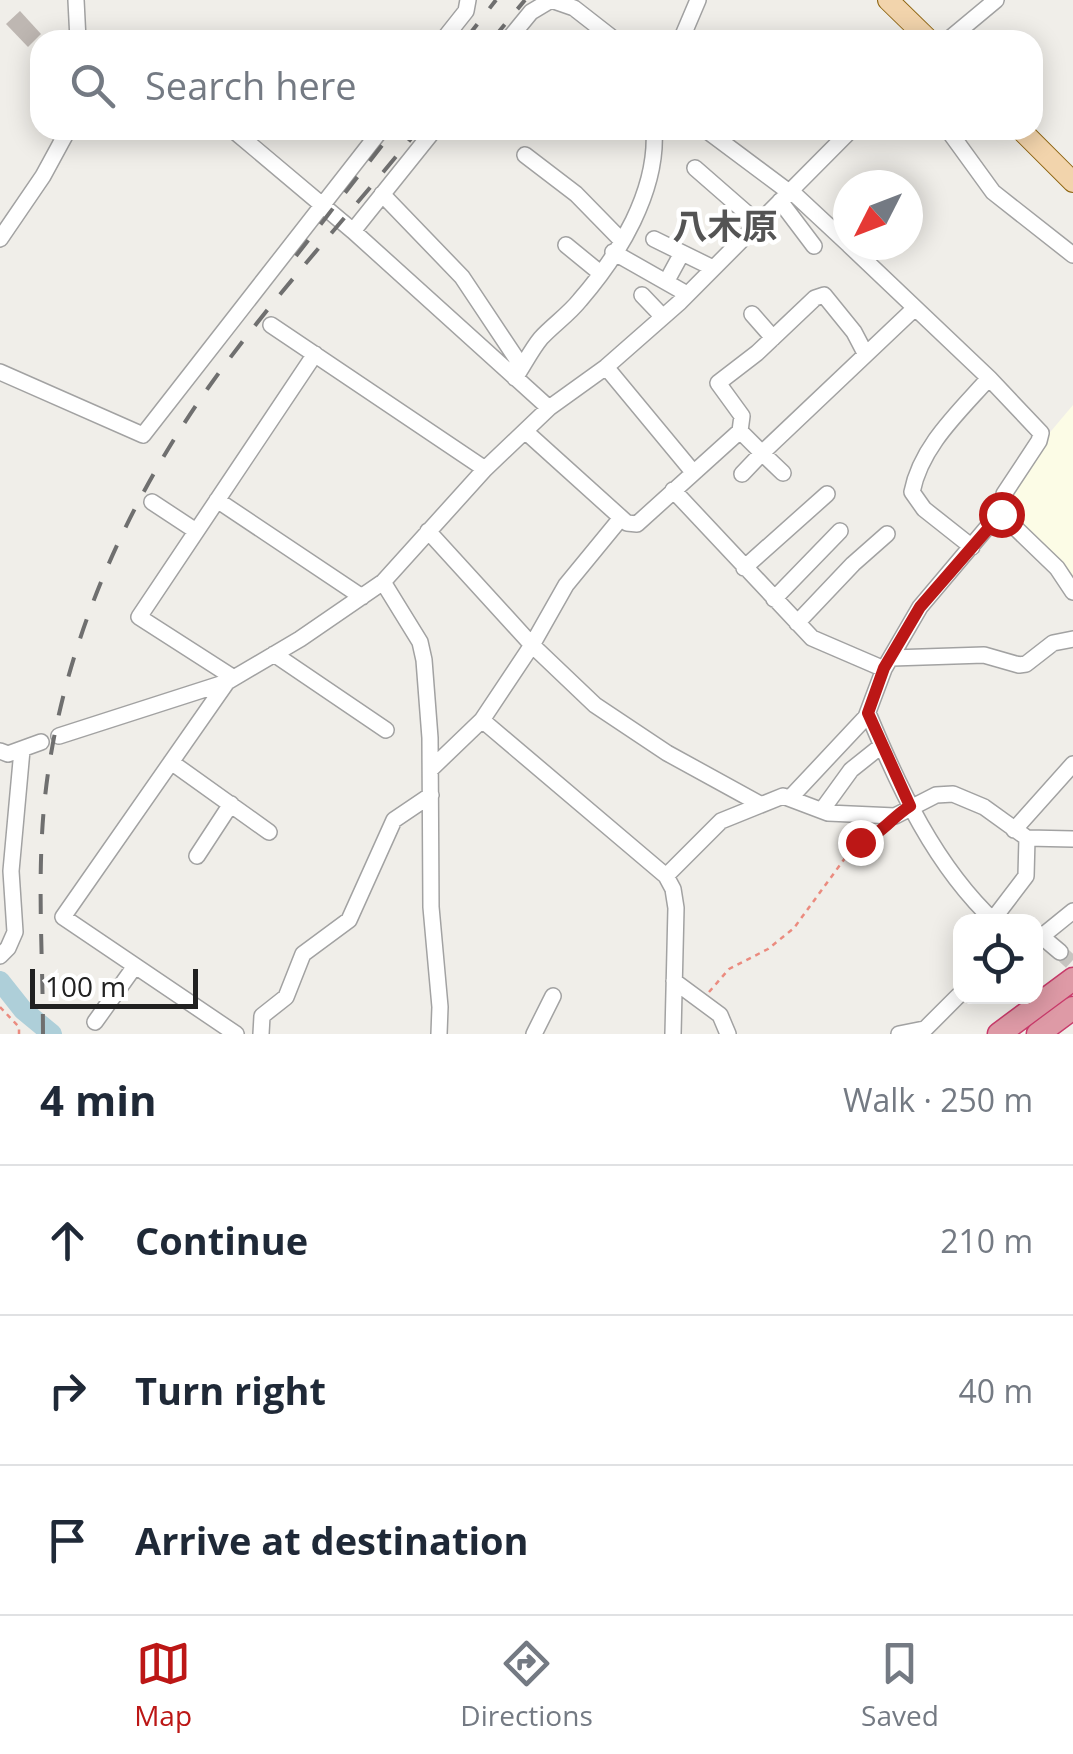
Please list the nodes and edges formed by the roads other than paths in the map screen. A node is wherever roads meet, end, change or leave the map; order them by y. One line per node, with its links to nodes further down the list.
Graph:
1 (76, 0): 7 (street)
2 (468, 0): 8 (street)
3 (698, 0): 11 (street)
4 (888, 0): 12 (main road)
5 (986, 3): 13 (street)
6 (581, 5): 9 (street); 10 (street)
7 (78, 30)
8 (451, 30)
9 (517, 30)
10 (606, 30)
11 (685, 30)
12 (919, 30)
13 (958, 30)
14 (63, 140): 32 (street)
15 (245, 140): 28 (street)
16 (373, 140): 28 (street)
17 (426, 140): 26 (street)
18 (655, 140): 35 (street)
19 (718, 140): 27 (street)
20 (841, 140): 27 (street)
21 (955, 140): 38 (street)
22 (1030, 140): 25 (main road)
23 (525, 155): 35 (street)
24 (695, 168): 29 (street)
25 (1073, 182)
26 (382, 194): 30 (street); 53 (street)
27 (786, 194): 29 (street); 31 (street); 36 (street)
28 (321, 203): 30 (street); 54 (street)
29 (758, 223): 40 (street)
30 (354, 231): 53 (street)
31 (833, 233)
32 (0, 239)
33 (654, 239): 37 (street)
34 (566, 245): 41 (street)
35 (617, 246): 41 (street); 43 (street)
36 (814, 246)
37 (682, 253): 40 (street); 42 (street)
38 (1073, 255)
39 (864, 260): 45 (street)
40 (713, 268): 43 (street)
41 (599, 272): 53 (street)
42 (670, 275)
43 (687, 294): 47 (street)
44 (642, 296): 47 (street)
45 (915, 308): 50 (street); 55 (street)
46 (752, 314): 49 (street)
47 (663, 316): 52 (street)
48 (271, 325): 51 (street)
49 (773, 338): 50 (street); 59 (street)
50 (865, 353): 60 (street)
51 (315, 354): 61 (street); 67 (street)
52 (606, 367): 57 (street); 62 (street)
53 (519, 372): 57 (street)
54 (4, 374): 56 (street)
55 (989, 378): 69 (street); 75 (street)
56 (0, 391)
57 (550, 408): 58 (street)
58 (526, 431): 61 (street); 70 (street)
59 (740, 431): 60 (street); 62 (street)
60 (762, 453): 63 (street); 64 (street)
61 (485, 469): 72 (street)
62 (693, 472): 65 (street)
63 (783, 472)
64 (742, 474)
65 (672, 490): 70 (street); 76 (street)
66 (827, 494): 76 (street)
67 (217, 500): 71 (street); 79 (street)
68 (152, 502): 71 (street)
69 (1001, 511): 75 (street); 78 (street)
70 (622, 518): 83 (street)
71 (196, 531): 86 (street)
72 (428, 531): 77 (street); 83 (street)
73 (840, 531): 80 (street)
74 (887, 534): 81 (street)
75 (972, 547): 85 (street)
76 (744, 568): 80 (street)
77 (382, 582): 79 (street); 97 (street)
78 (1073, 592)
79 (362, 597): 84 (street)
80 (774, 600): 81 (street)
81 (798, 624): 85 (street)
82 (1073, 639): 85 (street)
83 (532, 645): 88 (street); 101 (street)
84 (274, 654): 86 (street); 89 (street)
85 (888, 663): 87 (street)
86 (230, 680): 90 (street); 95 (street)
87 (868, 713): 92 (street); 99 (street)
88 (482, 720): 97 (street); 108 (street)
89 (386, 730)
90 (59, 736)
91 (41, 742): 93 (street)
92 (882, 746): 102 (street); 103 (street)
93 (22, 750): 94 (street); 115 (street)
94 (0, 752)
95 (171, 762): 100 (street); 116 (street)
96 (1073, 764): 105 (street)
97 (431, 769): 98 (street)
98 (431, 795): 125 (street); 126 (street)
99 (790, 798): 101 (street); 103 (street)
100 (230, 804): 104 (street); 107 (street)
101 (760, 804): 108 (street)
102 (910, 806): 103 (street); 105 (street); 110 (street)
103 (822, 810)
104 (269, 832)
105 (1020, 834): 106 (street); 111 (street)
106 (1073, 839)
107 (197, 856)
108 (666, 876): 118 (street)
109 (1073, 911): 112 (street)
110 (987, 914)
111 (998, 914)
112 (1043, 935)
113 (1043, 942): 114 (street)
114 (1060, 952)
115 (0, 956)
116 (136, 966): 122 (street); 124 (street)
117 (1073, 979): 131 (highway)
118 (674, 981): 128 (street); 129 (street)
119 (552, 996): 127 (street)
120 (953, 1001): 123 (street)
121 (1073, 1008): 132 (highway)
122 (95, 1022)
123 (922, 1032): 130 (street)
124 (236, 1034)
125 (261, 1034)
126 (438, 1034)
127 (534, 1034)
128 (673, 1034)
129 (728, 1034)
130 (899, 1034)
131 (1000, 1034)
132 (1038, 1034)

